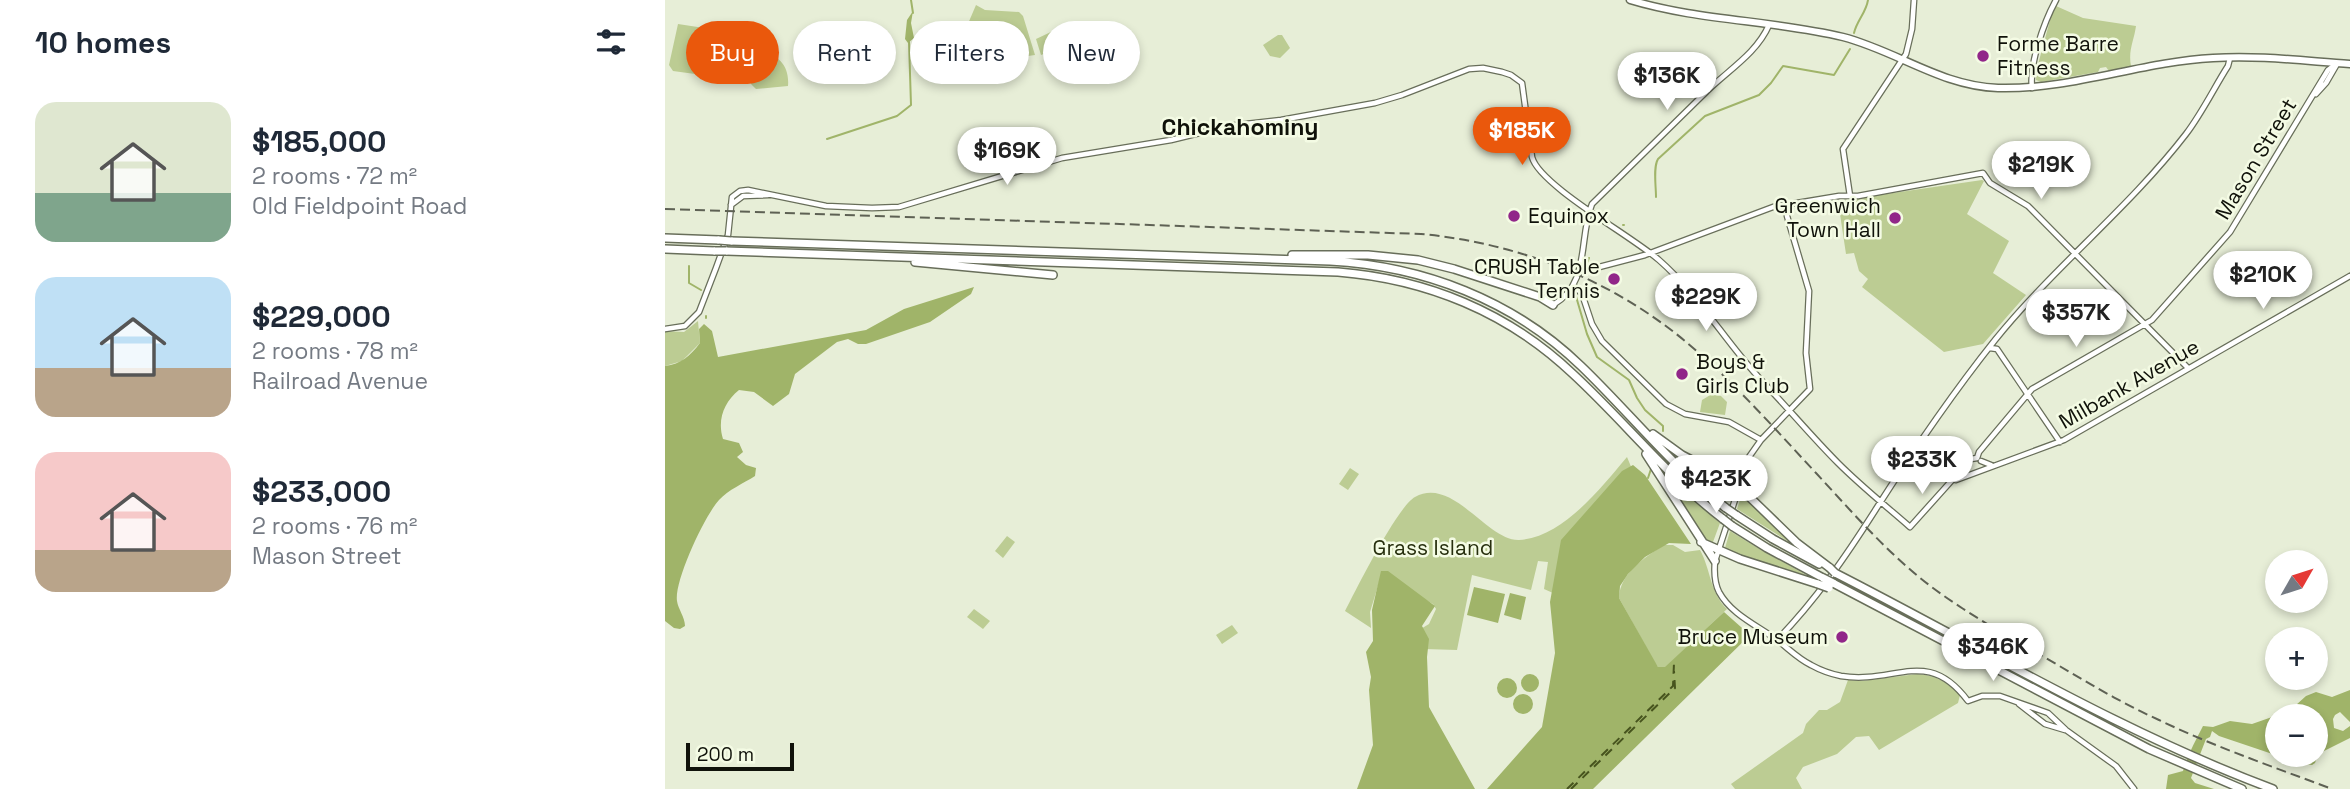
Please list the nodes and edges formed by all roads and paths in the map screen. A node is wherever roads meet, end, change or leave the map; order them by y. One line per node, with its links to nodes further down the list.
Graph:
1 (1630, 0): 4 (main road)
2 (1914, 0): 6 (main road)
3 (2056, 0): 9 (main road)
4 (1769, 25): 6 (main road); 12 (main road)
5 (2229, 58): 7 (main road); 9 (main road); 16 (main road)
6 (1901, 60): 9 (main road); 10 (main road)
7 (2337, 63): 8 (main road); 26 (main road, Mason Street)
8 (2350, 64)
9 (2032, 88)
10 (1850, 196): 11 (main road); 16 (main road)
11 (1791, 204): 15 (main road); 31 (main road)
12 (1590, 210): 15 (main road); 19 (main road); 27 (main road)
13 (665, 239): 18 (highway, bridge)
14 (665, 249): 17 (highway, bridge)
15 (1651, 253): 19 (main road); 31 (main road)
16 (2076, 253): 26 (main road); 28 (main road)
17 (866, 256): 21 (highway); 22 (highway)
18 (1205, 256): 25 (highway); 32 (highway)
19 (1580, 272): 24 (main road)
20 (1261, 274): 22 (highway)
21 (1053, 275)
22 (1375, 276): 35 (highway)
23 (2350, 276): 29 (main road, Milbank Avenue)
24 (1574, 286): 25 (main road); 33 (main road)
25 (1553, 305)
26 (2145, 324): 29 (main road); 30 (main road, Mason Street)
27 (665, 329)
28 (1989, 348): 30 (main road); 45 (main road)
29 (2188, 368): 34 (main road, Milbank Avenue)
30 (2027, 394): 34 (main road); 36 (main road, Mason Street)
31 (1790, 411): 33 (main road); 45 (main road)
32 (1648, 432): 37 (highway); 49 (highway, bridge)
33 (1761, 440): 40 (main road)
34 (2060, 442): 39 (main road, Milbank Avenue)
35 (1640, 444): 46 (highway); 50 (highway, bridge)
36 (1979, 460): 38 (main road, Mason Street); 39 (main road); 41 (main road)
37 (1700, 464): 40 (highway); 44 (highway)
38 (1968, 464): 42 (main road); 43 (main road, Mason Street)
39 (1991, 465): 41 (main road, Milbank Avenue)
40 (1745, 466): 44 (main road)
41 (1981, 470): 42 (main road, Mason Street)
42 (1974, 473): 43 (main road, Mason Street)
43 (1952, 482): 45 (main road, Mason Street)
44 (1739, 486): 47 (main road); 49 (highway)
45 (1881, 502): 51 (main road)
46 (1701, 541): 47 (highway); 48 (highway)
47 (1719, 550): 48 (main road); 50 (highway)
48 (1715, 561): 51 (main road)
49 (1833, 571): 56 (highway)
50 (1821, 581): 55 (highway, bridge)
51 (1777, 640): 52 (main road)
52 (2018, 704): 53 (main road); 53 (main road)
53 (2066, 730): 54 (main road)
54 (2133, 788)
55 (2242, 789)
56 (2273, 789)

